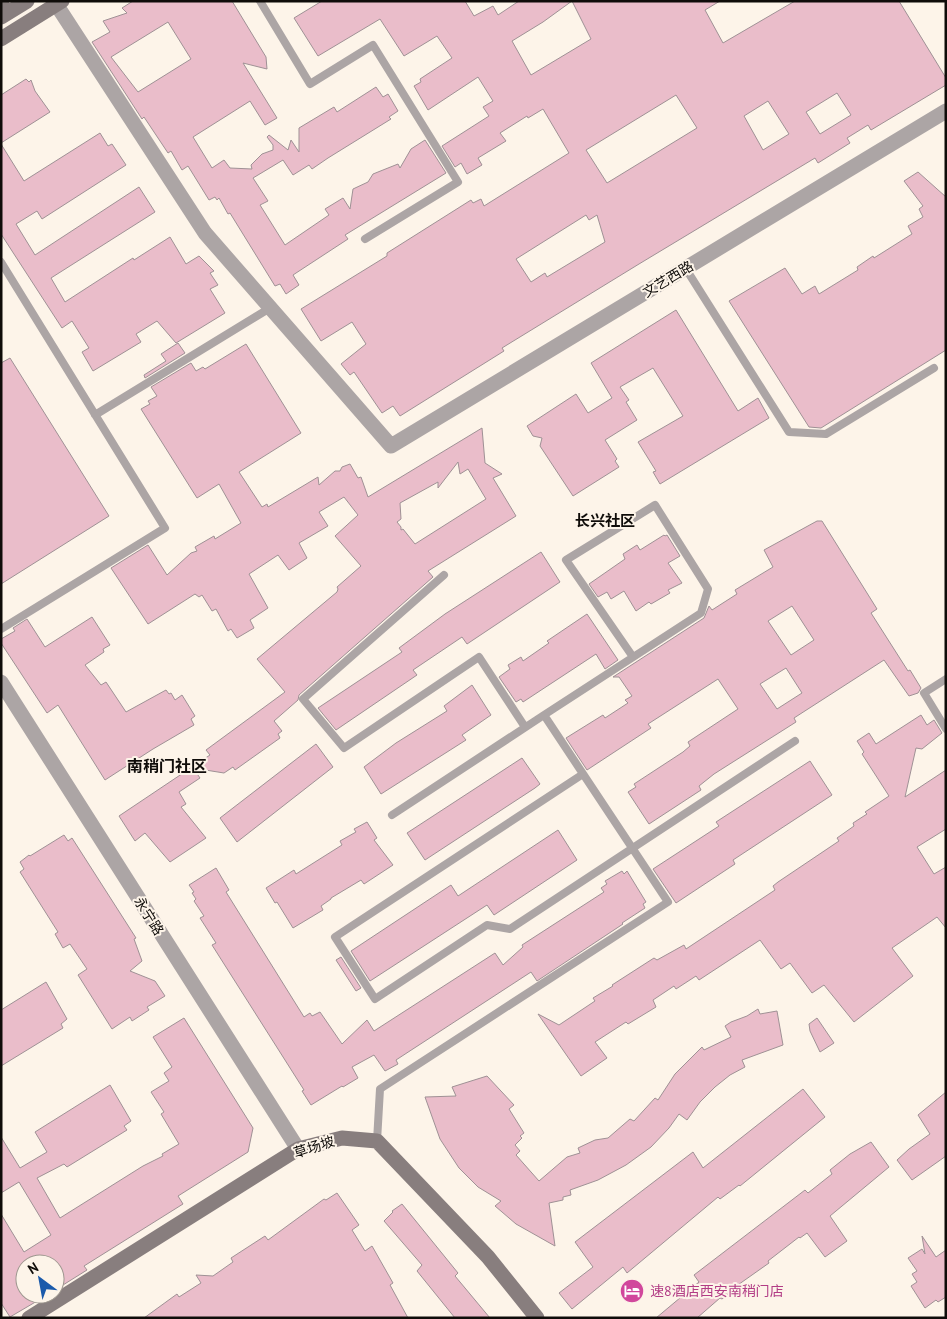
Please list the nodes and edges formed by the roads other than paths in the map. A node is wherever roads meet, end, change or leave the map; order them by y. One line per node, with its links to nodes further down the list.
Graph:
1 (27, 1): 4 (street)
2 (260, 1): 7 (lane)
3 (58, 2): 5 (street); 10 (street)
4 (1, 17)
5 (1, 40)
6 (946, 111): 9 (street, 文艺西路)
7 (365, 239)
8 (1, 262): 12 (lane)
9 (686, 268): 10 (street, 文艺西路); 11 (lane)
10 (270, 308): 12 (lane)
11 (934, 368)
12 (96, 415): 14 (lane)
13 (444, 575): 19 (lane)
14 (1, 629)
15 (633, 657): 15 (lane); 18 (lane)
16 (946, 679): 20 (lane)
17 (1, 682): 26 (street, 永宁路)
18 (544, 715): 19 (lane); 22 (lane)
19 (525, 727): 23 (lane)
20 (946, 729)
21 (795, 741): 24 (lane)
22 (583, 774): 24 (lane); 24 (lane)
23 (392, 815)
24 (632, 849): 25 (lane)
25 (377, 1141): 26 (street, 草场坡); 28 (street)
26 (298, 1149): 27 (street, 草场坡)
27 (29, 1318)
28 (537, 1318)

